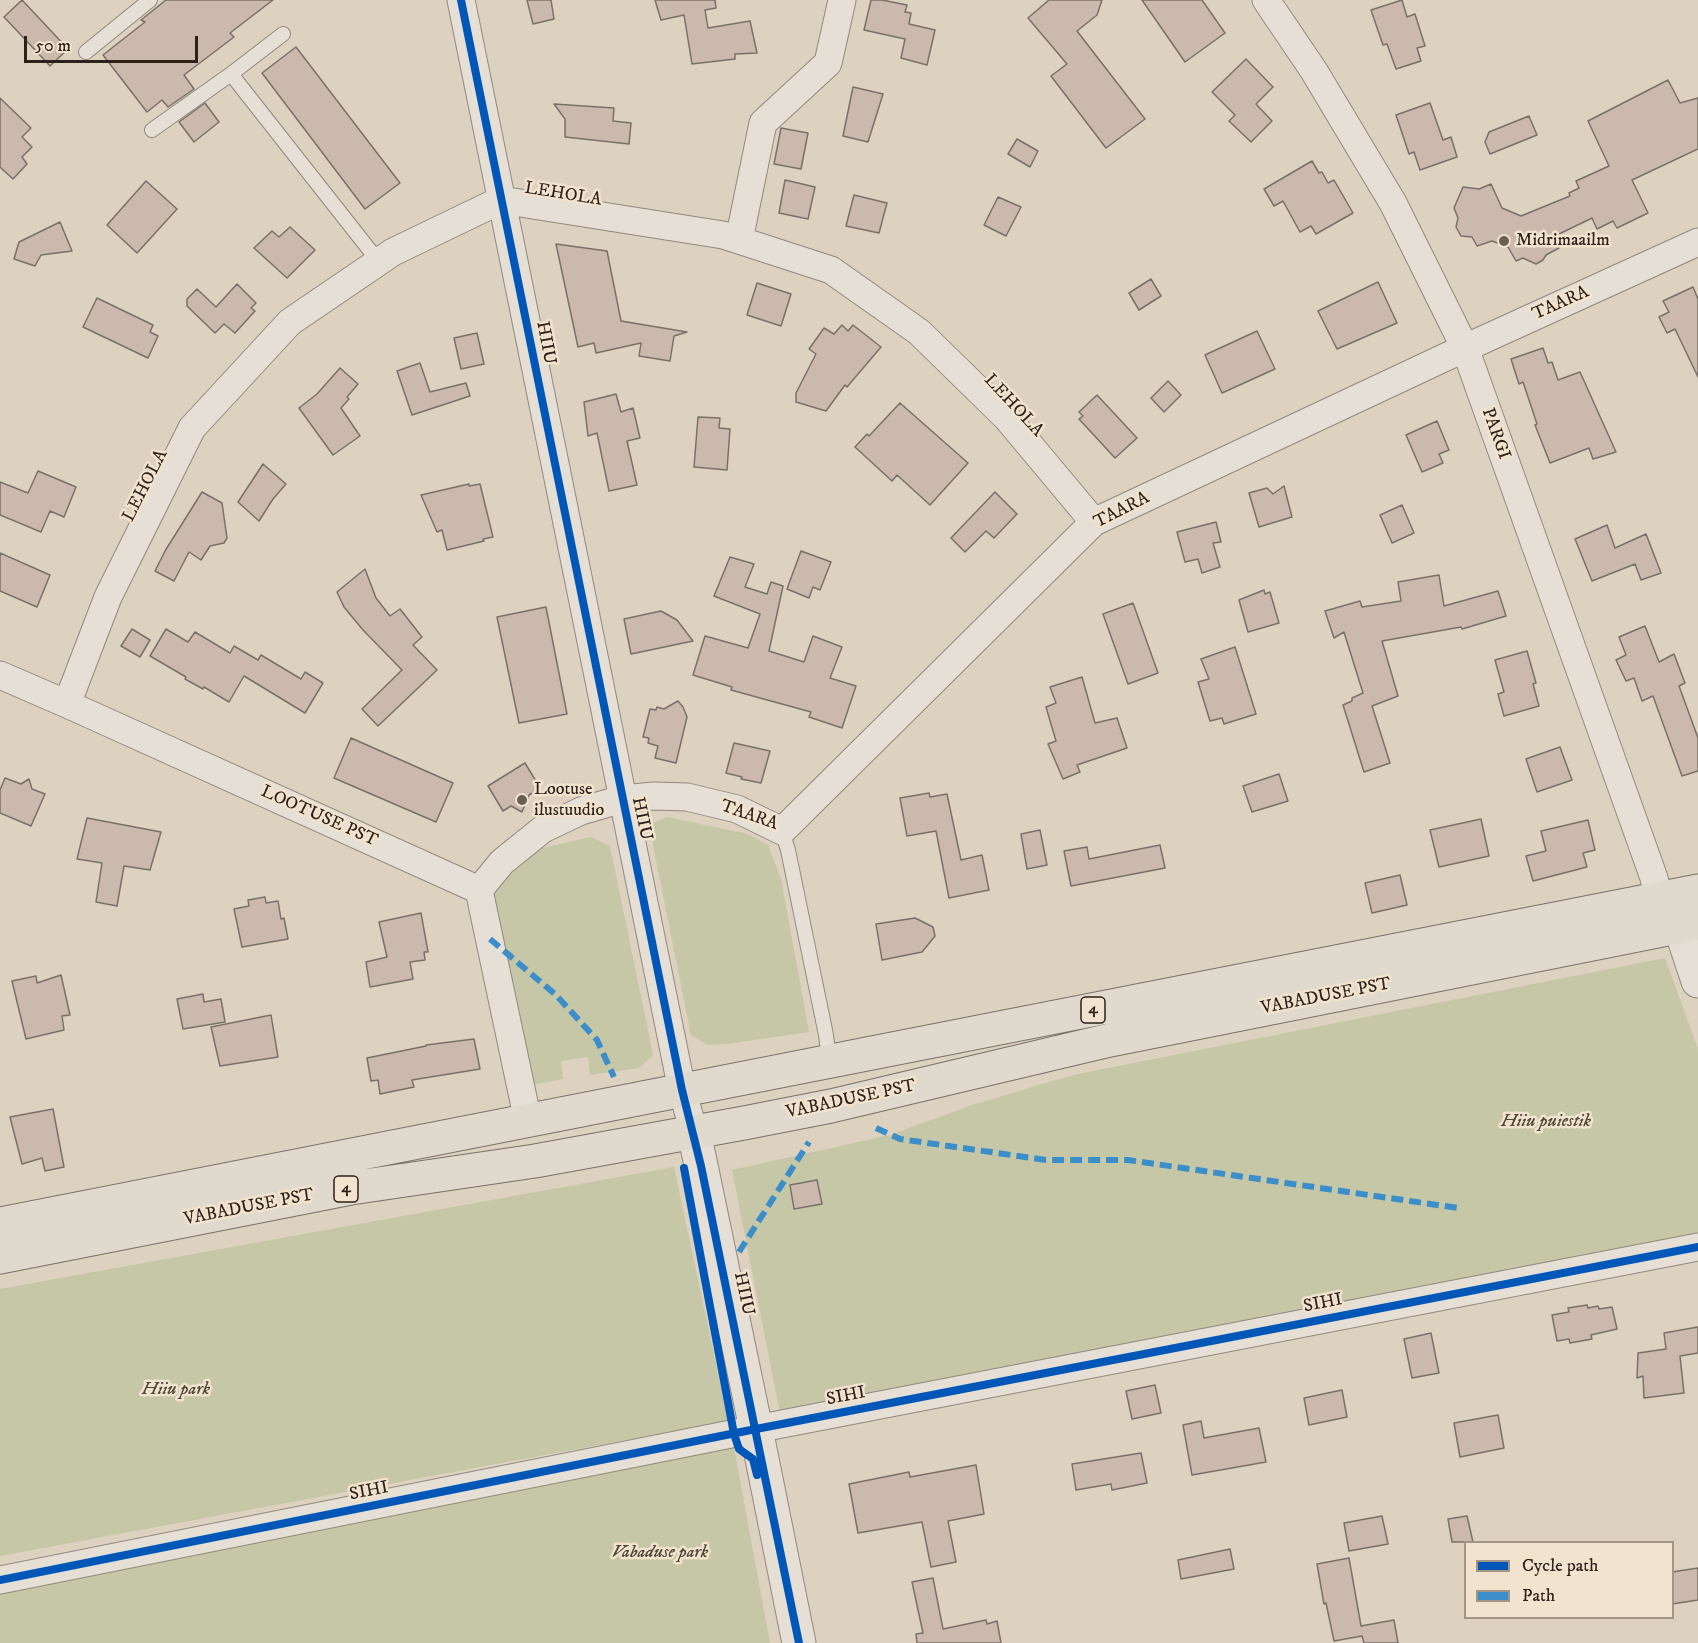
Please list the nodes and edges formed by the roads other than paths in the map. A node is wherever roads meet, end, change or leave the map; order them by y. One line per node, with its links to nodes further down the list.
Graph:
1 (150, 0): 6 (lane)
2 (460, 0): 9 (street, HIIU)
3 (842, 0): 10 (street)
4 (1266, 0): 13 (street, PARGI)
5 (283, 34): 7 (lane)
6 (86, 52)
7 (231, 74): 8 (lane); 12 (lane)
8 (152, 130)
9 (501, 200): 10 (street, LEHOLA); 12 (street, LEHOLA); 17 (street, HIIU)
10 (739, 240): 14 (street, LEHOLA)
11 (1698, 242): 13 (street, TAARA)
12 (379, 262): 16 (street, LEHOLA)
13 (1465, 348): 14 (street, TAARA); 21 (street, PARGI)
14 (1094, 522): 18 (street, TAARA)
15 (0, 675): 16 (street, LOOTUSE PST)
16 (67, 704): 19 (street, LOOTUSE PST)
17 (622, 799): 18 (street, TAARA); 19 (street); 25 (street, HIIU)
18 (782, 831): 24 (lane)
19 (479, 890): 26 (street)
20 (1698, 891): 21 (highway, VABADUSE PST / 4)
21 (1659, 899): 22 (street); 24 (highway, VABADUSE PST / 4)
22 (1689, 925): 23 (street); 27 (highway, VABADUSE PST / 4)
23 (1698, 981)
24 (829, 1061): 25 (highway, VABADUSE PST / 4)
25 (682, 1090): 26 (highway, VABADUSE PST / 4); 27 (street, HIIU)
26 (528, 1121): 28 (highway, VABADUSE PST / 4)
27 (693, 1132): 30 (highway, VABADUSE PST / 4); 31 (street, HIIU)
28 (0, 1224)
29 (1698, 1247): 31 (street, SIHI)
30 (0, 1257)
31 (756, 1430): 32 (street, SIHI); 33 (street, HIIU)
32 (0, 1580)
33 (799, 1643)

